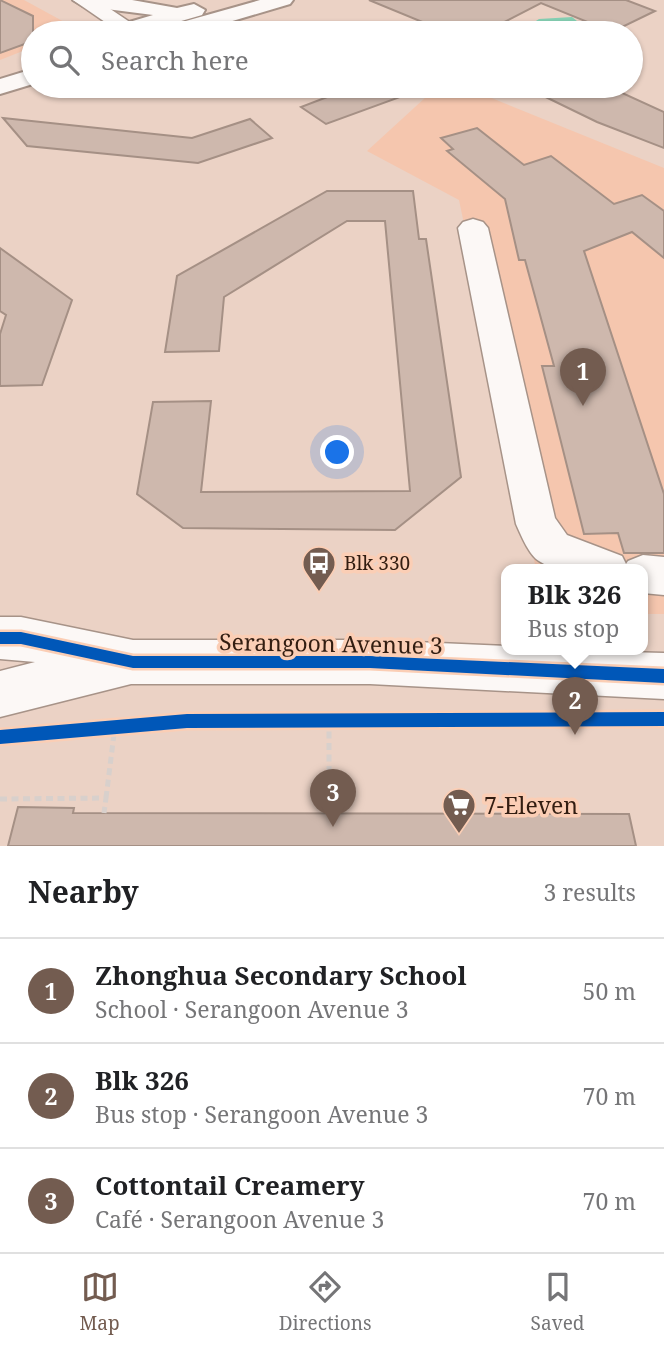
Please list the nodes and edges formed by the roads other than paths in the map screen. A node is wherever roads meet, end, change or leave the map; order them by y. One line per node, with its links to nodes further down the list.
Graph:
1 (83, 0): 4 (main road); 5 (street)
2 (230, 0): 4 (main road)
3 (283, 0): 7 (main road)
4 (193, 10): 6 (main road)
5 (112, 21)
6 (160, 21)
7 (210, 21)
8 (21, 63): 9 (main road)
9 (0, 70)
10 (21, 80): 11 (main road)
11 (0, 87)
12 (473, 228): 13 (street)
13 (594, 564)
14 (0, 638): 15 (street, Serangoon Avenue 3)
15 (133, 662): 16 (street, Serangoon Avenue 3); 17 (street, Serangoon Avenue 3)
16 (664, 677)
17 (0, 694)

